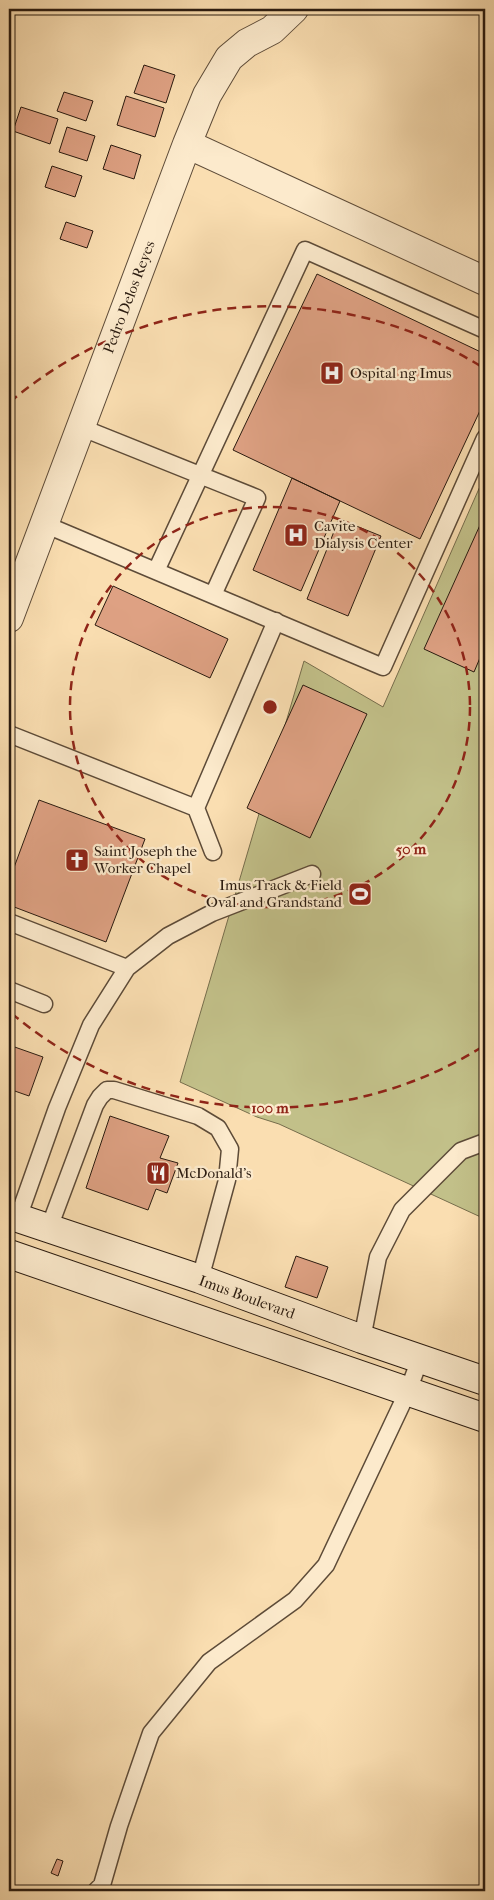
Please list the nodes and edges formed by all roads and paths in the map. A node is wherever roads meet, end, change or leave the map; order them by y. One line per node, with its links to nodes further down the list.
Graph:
1 (294, 9): 2 (street, Pedro Delos Reyes)
2 (187, 144): 3 (street); 5 (street, Pedro Delos Reyes)
3 (485, 281)
4 (485, 330): 7 (lane)
5 (80, 427): 7 (lane); 8 (street, Pedro Delos Reyes)
6 (485, 438): 12 (lane)
7 (201, 475): 9 (lane); 10 (lane)
8 (44, 524): 9 (lane); 11 (street, Pedro Delos Reyes)
9 (156, 571): 10 (lane)
10 (213, 595): 12 (lane)
11 (9, 618)
12 (276, 622): 14 (lane)
13 (9, 734): 14 (lane)
14 (196, 808): 15 (lane)
15 (213, 852)
16 (312, 874): 18 (lane)
17 (9, 922): 18 (lane)
18 (127, 968): 22 (lane)
19 (9, 990): 20 (lane)
20 (44, 1004)
21 (485, 1142): 26 (lane)
22 (13, 1216): 23 (street, Imus Boulevard)
23 (49, 1228): 25 (street, Imus Boulevard); 25 (lane)
24 (9, 1254): 29 (street)
25 (200, 1279): 26 (street, Imus Boulevard)
26 (362, 1339): 27 (street, Imus Boulevard)
27 (420, 1359): 28 (street, Imus Boulevard); 29 (lane)
28 (485, 1381)
29 (408, 1391): 30 (street); 31 (lane)
30 (485, 1418)
31 (96, 1891)

